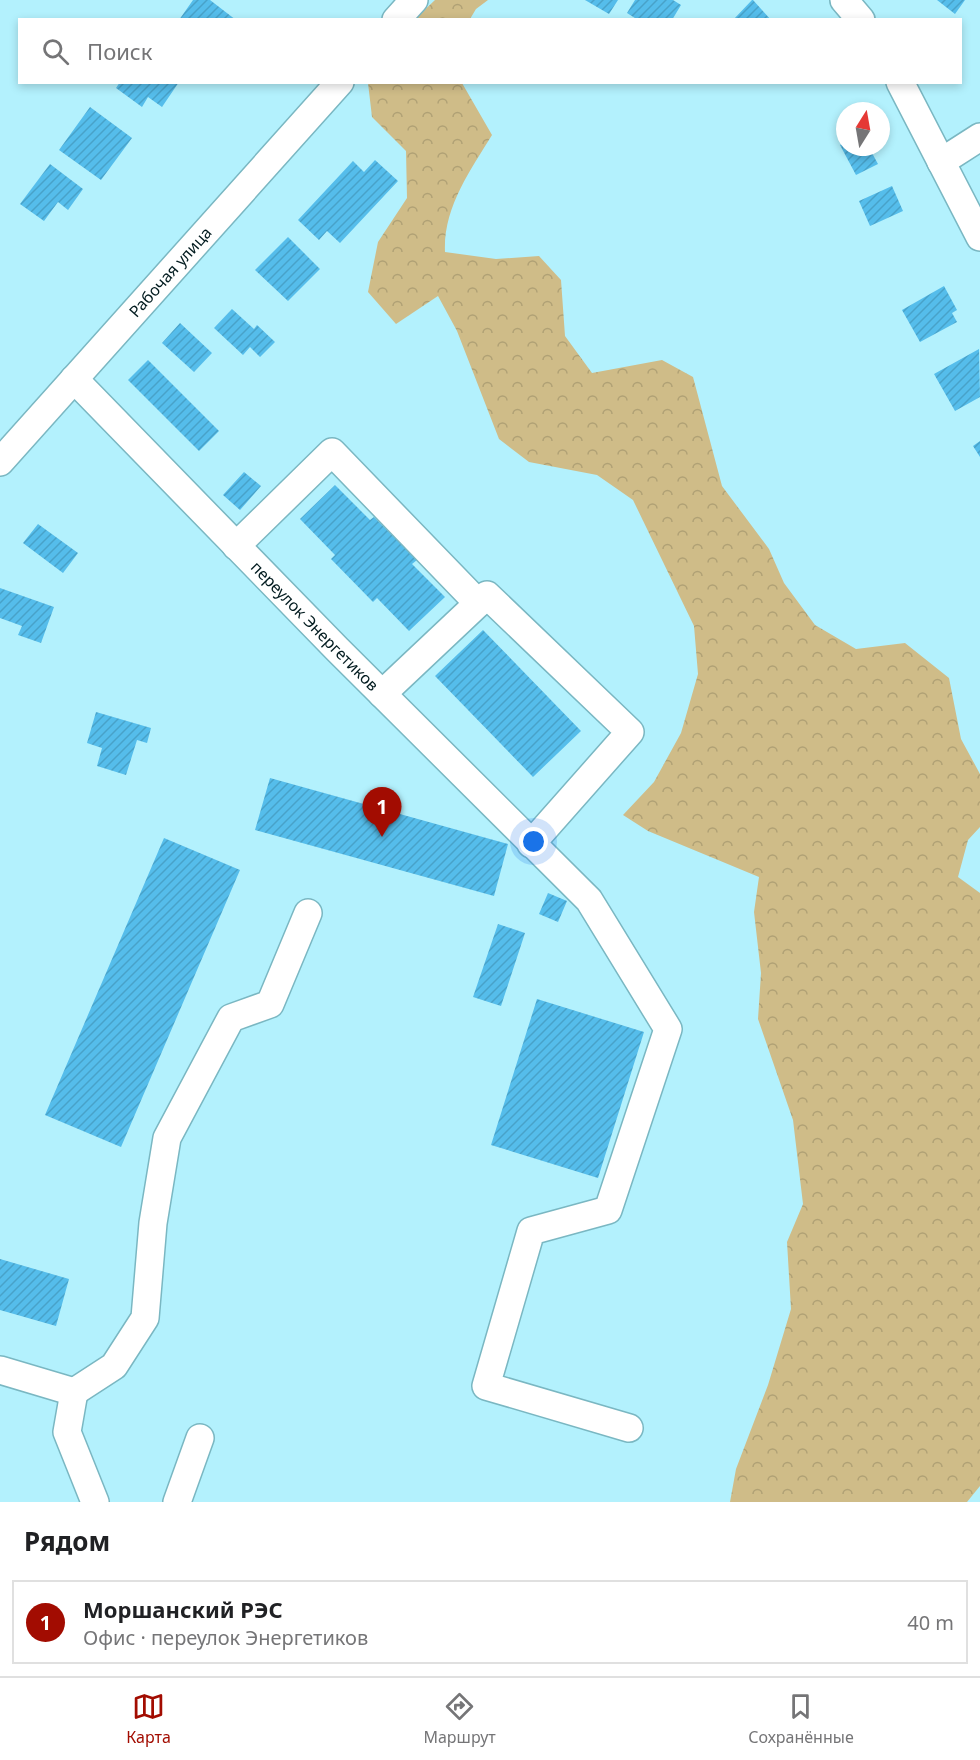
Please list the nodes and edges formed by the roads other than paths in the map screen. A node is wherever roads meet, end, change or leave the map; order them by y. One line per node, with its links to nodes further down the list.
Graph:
1 (414, 0): 3 (street)
2 (844, 0): 4 (street)
3 (398, 18)
4 (859, 18)
5 (338, 84): 10 (street, Рабочая улица)
6 (901, 84): 8 (street)
7 (980, 137): 8 (street)
8 (941, 162): 9 (street)
9 (980, 237)
10 (74, 379): 11 (street, Рабочая улица); 12 (street, переулок Энергетиков)
11 (0, 462)
12 (236, 546): 13 (street); 14 (street, переулок Энергетиков)
13 (478, 603): 14 (street); 15 (street)
14 (382, 694): 15 (street, переулок Энергетиков)
15 (531, 844): 19 (street, переулок Энергетиков)
16 (309, 913): 18 (street)
17 (0, 1370): 18 (street)
18 (74, 1392): 21 (street)
19 (630, 1428)
20 (200, 1438): 22 (street)
21 (95, 1502)
22 (177, 1502)

